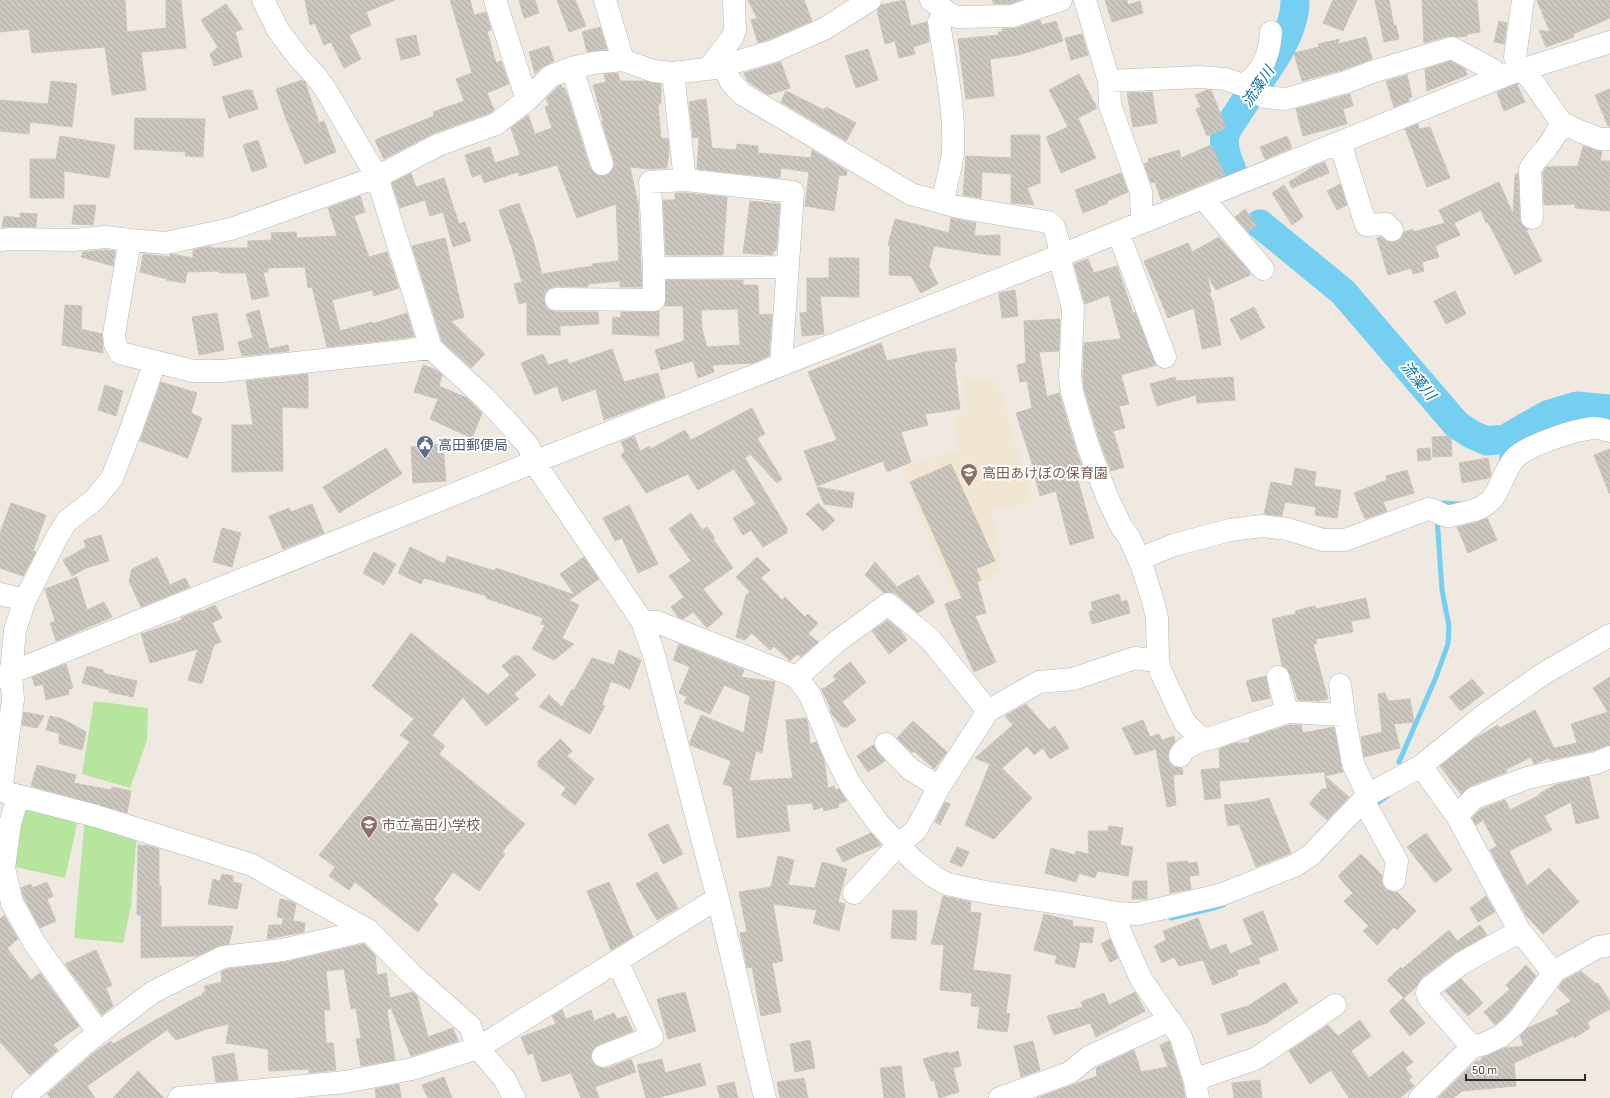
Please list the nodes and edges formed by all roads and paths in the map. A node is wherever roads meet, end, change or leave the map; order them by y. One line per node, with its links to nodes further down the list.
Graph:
1 (263, 0): 25 (street)
2 (495, 0): 20 (street)
3 (605, 0): 12 (street)
4 (734, 0): 13 (street)
5 (870, 0): 13 (street)
6 (1061, 0): 9 (street)
7 (1085, 0): 18 (street)
8 (1523, 0): 15 (street)
9 (940, 6): 28 (street)
10 (1271, 32): 19 (street)
11 (1610, 42): 15 (street)
12 (623, 60): 14 (street); 16 (street)
13 (716, 67): 16 (street); 28 (street)
14 (572, 68): 20 (street); 24 (street)
15 (1521, 70): 17 (street); 21 (street)
16 (673, 73): 26 (street)
17 (1500, 78): 19 (street); 23 (street)
18 (1108, 81): 19 (street); 30 (street)
19 (1251, 89)
20 (527, 100): 25 (street)
21 (1561, 122): 22 (street); 29 (street)
22 (1610, 139)
23 (1340, 143): 27 (street); 31 (street)
24 (602, 164)
25 (377, 176): 34 (street); 40 (street)
26 (685, 180): 36 (street); 37 (street)
27 (1204, 198): 30 (street); 38 (street)
28 (944, 202): 35 (street)
29 (1532, 218)
30 (1142, 222): 32 (street)
31 (1392, 230)
32 (1118, 232): 35 (street); 41 (street)
33 (0, 240): 34 (street)
34 (130, 240): 42 (street)
35 (1059, 256): 43 (street); 46 (street)
36 (788, 267): 37 (street); 43 (street)
37 (654, 268): 39 (street)
38 (1263, 269)
39 (556, 299)
40 (431, 348): 42 (street); 45 (street)
41 (1165, 357)
42 (155, 362): 48 (street)
43 (782, 364): 45 (street)
44 (1610, 431): 46 (street)
45 (534, 462): 49 (street); 52 (street)
46 (1138, 559): 51 (street)
47 (0, 594): 48 (street)
48 (25, 600): 52 (street)
49 (642, 621): 54 (street); 71 (street)
50 (1610, 634): 63 (street)
51 (1158, 661): 56 (street); 59 (street)
52 (6, 675): 65 (street)
53 (1278, 677): 57 (street)
54 (797, 678): 56 (street); 68 (street)
55 (1340, 685): 58 (street)
56 (988, 711): 64 (street)
57 (1287, 712): 58 (street); 59 (street)
58 (1344, 715): 66 (street)
59 (1205, 738): 61 (street)
60 (886, 744): 64 (street)
61 (1180, 756)
62 (1610, 757): 67 (street)
63 (1421, 766): 66 (street); 67 (street)
64 (939, 787): 68 (street)
65 (18, 796): 73 (street); 80 (street)
66 (1367, 803): 69 (street); 72 (street)
67 (1457, 816): 74 (street)
68 (899, 844): 70 (street); 72 (street)
69 (1394, 880)
70 (854, 893)
71 (718, 898): 76 (street); 88 (street)
72 (1117, 913): 79 (street)
73 (368, 930): 80 (street); 82 (street)
74 (1520, 931): 77 (street); 81 (street)
75 (1610, 945): 77 (street)
76 (617, 961): 82 (street); 83 (street)
77 (1555, 971): 81 (street)
78 (1335, 1005): 84 (street)
79 (1170, 1020): 84 (street); 89 (street)
80 (98, 1033): 85 (street)
81 (1472, 1047): 90 (street)
82 (478, 1048): 86 (street); 87 (street)
83 (603, 1056)
84 (1196, 1090)
85 (23, 1098)
86 (179, 1098)
87 (514, 1098)
88 (765, 1098)
89 (1000, 1098)
90 (1420, 1098)

